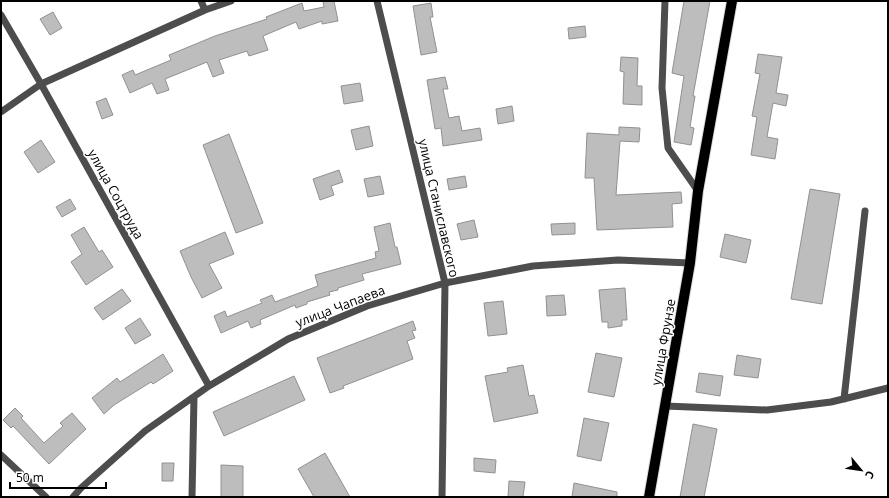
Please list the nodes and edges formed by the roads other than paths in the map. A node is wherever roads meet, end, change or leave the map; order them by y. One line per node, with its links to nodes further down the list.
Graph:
1 (201, 1): 6 (street)
2 (231, 1): 6 (street)
3 (377, 1): 13 (street, улица Станиславского)
4 (665, 1): 10 (street)
5 (732, 1): 10 (main road, улица Фрунзе)
6 (205, 10): 8 (street)
7 (1, 15): 8 (street, улица Соцтруда)
8 (42, 84): 9 (street); 14 (street, улица Соцтруда)
9 (1, 112)
10 (698, 191): 12 (main road, улица Фрунзе)
11 (865, 210): 17 (street)
12 (690, 263): 13 (street, улица Чапаева); 18 (main road, улица Фрунзе)
13 (445, 283): 14 (street, улица Чапаева); 23 (street, улица Станиславского)
14 (209, 386): 16 (street, улица Чапаева)
15 (888, 388): 17 (street)
16 (194, 397): 21 (street, улица Чапаева); 22 (street)
17 (844, 399): 18 (street)
18 (665, 406): 24 (main road, улица Фрунзе)
19 (1, 454): 20 (street)
20 (46, 497)
21 (73, 497)
22 (192, 497)
23 (442, 497)
24 (649, 497)

